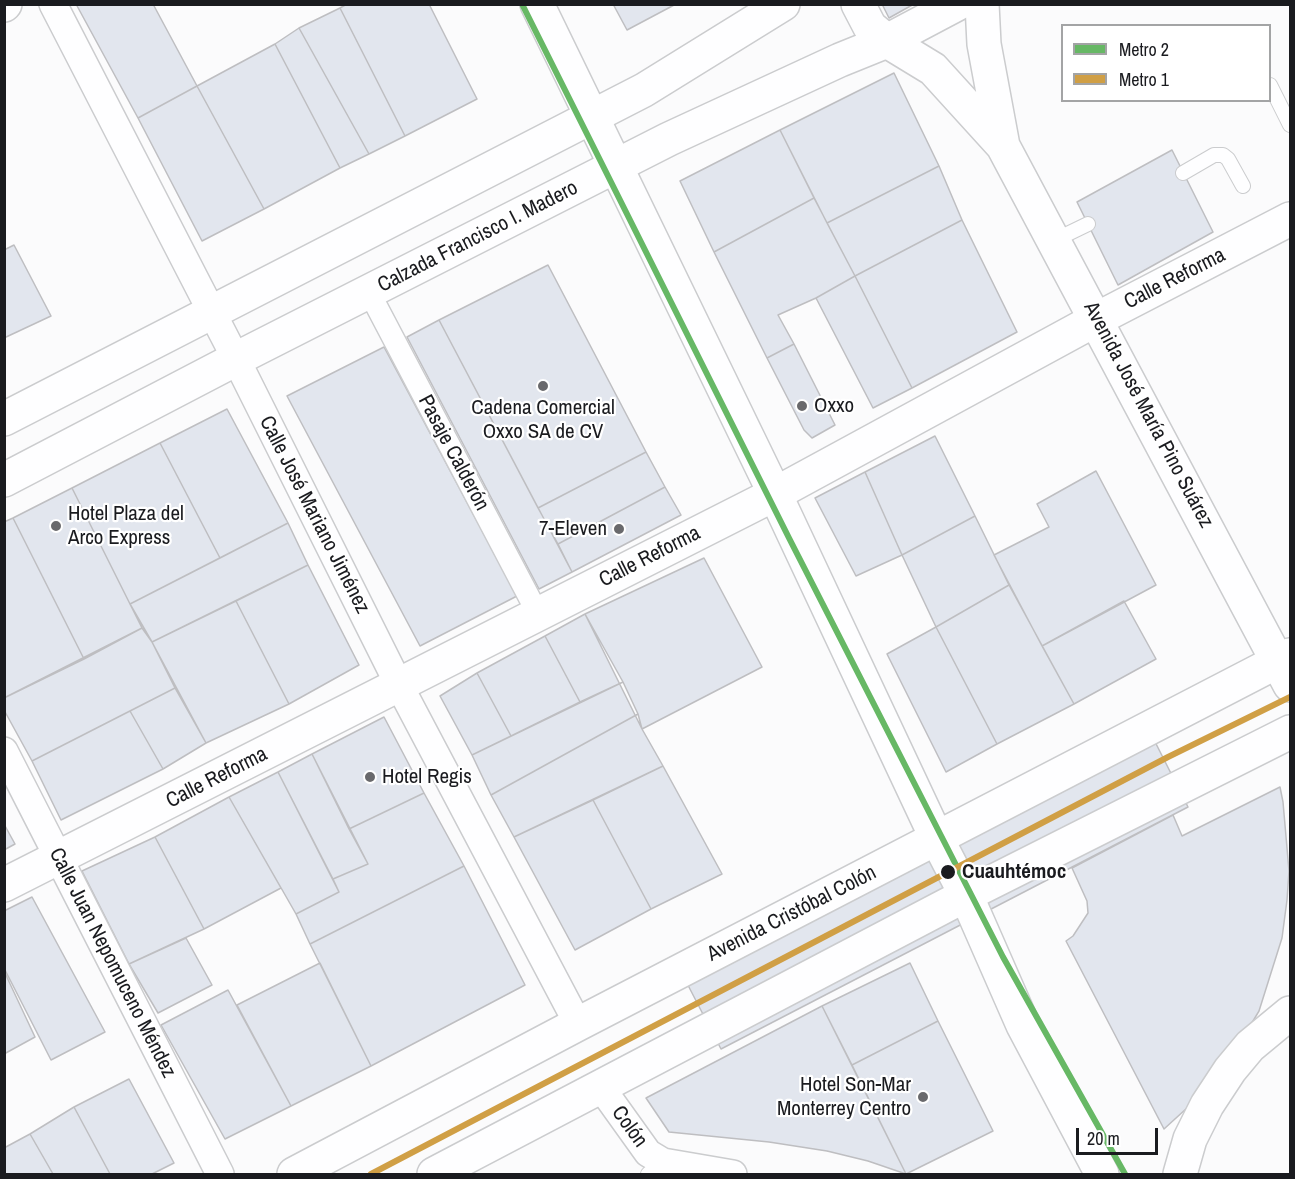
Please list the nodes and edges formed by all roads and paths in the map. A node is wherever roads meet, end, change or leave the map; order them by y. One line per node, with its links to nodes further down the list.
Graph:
1 (52, 4): 19 (street, Calle José Mariano Jiménez)
2 (537, 4): 9 (main road)
3 (783, 4): 9 (main road)
4 (858, 4): 7 (main road, Avenida José María Pino Suárez)
5 (957, 4): 7 (main road, Calzada Francisco I. Madero)
6 (982, 4): 11 (main road, Avenida José María Pino Suárez)
7 (887, 41): 11 (main road, Avenida José María Pino Suárez); 12 (main road, Calzada Francisco I. Madero)
8 (1271, 89): 10 (lane)
9 (592, 117): 12 (main road); 19 (main road)
10 (1290, 124)
11 (1003, 146): 17 (main road, Avenida José María Pino Suárez)
12 (616, 166): 18 (main road, Calzada Francisco I. Madero); 24 (main road)
13 (1183, 173): 14 (lane)
14 (1242, 186)
15 (1290, 219): 20 (main road, Calle Reforma)
16 (1088, 224): 17 (lane)
17 (1055, 240): 20 (main road, Avenida José María Pino Suárez)
18 (369, 292): 21 (main road, Calzada Francisco I. Madero); 25 (street, Pasaje Calderón)
19 (212, 314): 21 (street, Calle José Mariano Jiménez); 22 (main road)
20 (1097, 319): 24 (main road, Calle Reforma); 26 (main road, Avenida José María Pino Suárez)
21 (236, 359): 23 (main road, Calzada Francisco I. Madero); 27 (street, Calle José Mariano Jiménez)
22 (4, 419)
23 (4, 480)
24 (775, 494): 25 (main road, Calle Reforma); 30 (main road)
25 (538, 614): 27 (main road, Calle Reforma)
26 (1286, 667): 30 (main road, Avenida Cristóbal Colón)
27 (399, 685): 31 (main road, Calle Reforma); 35 (street, Calle José Mariano Jiménez)
28 (1290, 732): 33 (main road)
29 (4, 752): 31 (street, Calle Juan Nepomuceno Méndez)
30 (937, 838): 33 (main road); 35 (main road, Avenida Cristóbal Colón)
31 (58, 859): 32 (main road, Calle Reforma); 38 (street, Calle Juan Nepomuceno Méndez)
32 (4, 885)
33 (966, 895): 36 (main road); 42 (main road)
34 (1290, 1013): 43 (main road)
35 (578, 1024): 39 (main road, Avenida Cristóbal Colón)
36 (600, 1086): 37 (street, Colón); 40 (main road)
37 (659, 1170): 41 (street, Colón)
38 (220, 1174)
39 (294, 1174)
40 (434, 1174)
41 (733, 1174)
42 (1102, 1174)
43 (1180, 1174)

